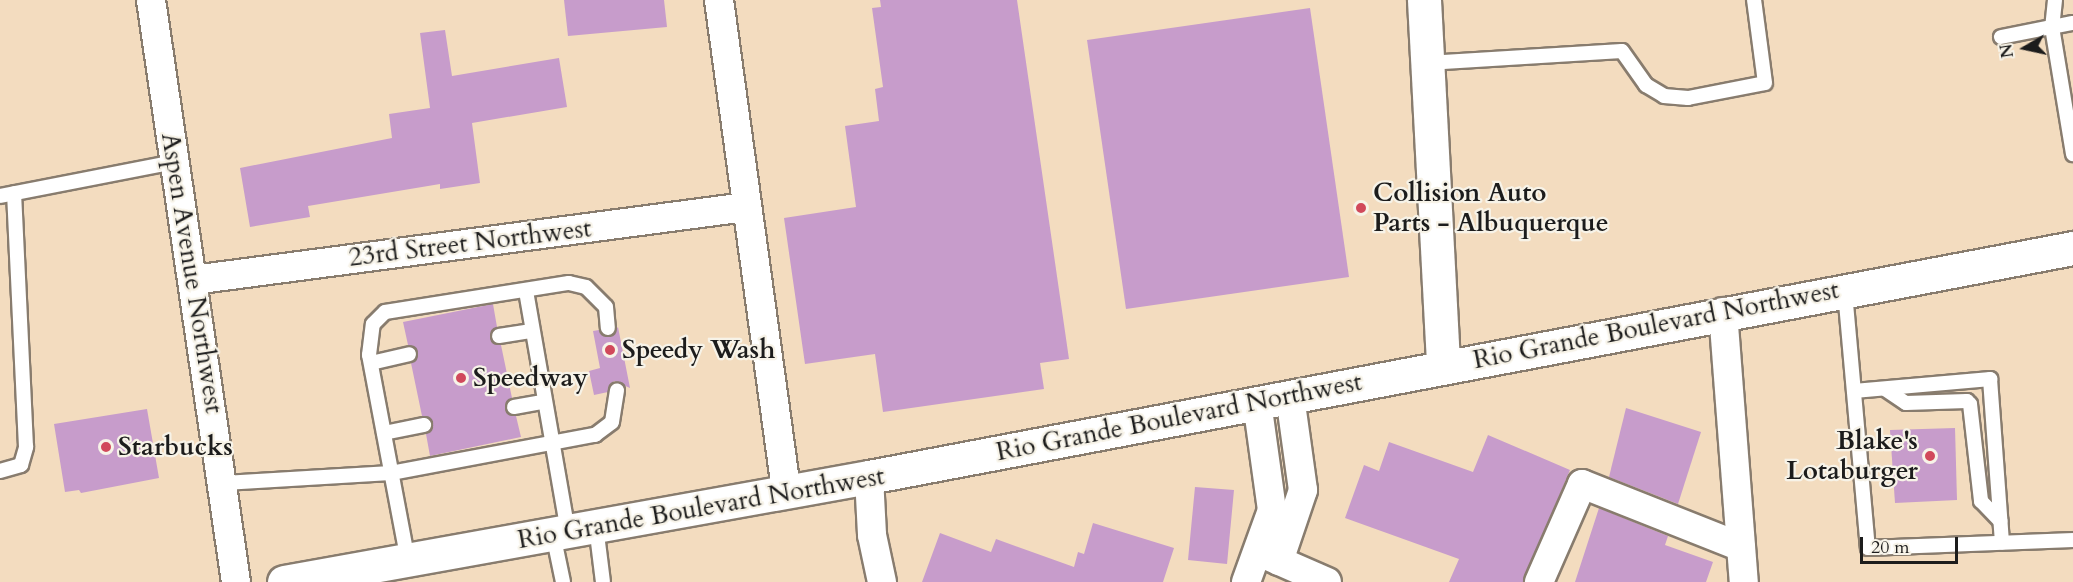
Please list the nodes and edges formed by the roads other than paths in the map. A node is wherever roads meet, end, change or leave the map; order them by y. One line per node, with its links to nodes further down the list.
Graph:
1 (151, 0): 11 (street, Aspen Avenue Northwest)
2 (719, 0): 13 (street)
3 (1424, 0): 9 (main road)
4 (1754, 0): 9 (lane)
5 (2055, 0): 7 (lane)
6 (2073, 23): 7 (lane)
7 (2052, 27): 8 (lane); 10 (lane)
8 (2001, 38)
9 (1427, 63): 24 (main road)
10 (2073, 154)
11 (176, 162): 12 (lane); 15 (street, Aspen Avenue Northwest)
12 (7, 195): 35 (lane)
13 (746, 207): 15 (street, 23rd Street Northwest); 39 (street)
14 (2073, 248): 16 (main road, Rio Grande Boulevard Northwest)
15 (194, 280): 38 (street, Aspen Avenue Northwest)
16 (1844, 290): 18 (main road, Rio Grande Boulevard Northwest); 27 (lane)
17 (526, 291): 19 (lane); 20 (lane); 23 (lane)
18 (1723, 312): 24 (main road, Rio Grande Boulevard Northwest); 44 (street)
19 (608, 328)
20 (532, 331): 21 (lane); 29 (lane)
21 (499, 336)
22 (409, 354): 23 (lane)
23 (371, 363): 33 (lane)
24 (1443, 365): 28 (main road, Rio Grande Boulevard Northwest)
25 (1885, 389): 27 (lane); 40 (lane); 40 (lane)
26 (617, 390): 34 (lane)
27 (1854, 391): 43 (lane)
28 (1290, 396): 30 (main road, Rio Grande Boulevard Northwest); 45 (street)
29 (543, 402): 31 (lane); 34 (lane)
30 (1257, 402): 37 (main road, Rio Grande Boulevard Northwest); 45 (street)
31 (514, 407)
32 (424, 425): 33 (lane)
33 (384, 433): 36 (lane)
34 (550, 445): 36 (lane); 41 (lane)
35 (0, 471)
36 (391, 473): 38 (lane); 46 (lane)
37 (869, 477): 39 (main road, Rio Grande Boulevard Northwest); 52 (street)
38 (224, 483): 48 (street, Aspen Avenue Northwest)
39 (786, 492): 41 (main road, Rio Grande Boulevard Northwest)
40 (2000, 521): 43 (lane)
41 (572, 531): 46 (main road, Rio Grande Boulevard Northwest); 50 (lane); 51 (lane)
42 (2073, 540): 43 (lane)
43 (2001, 543)
44 (1741, 547): 55 (street); 56 (street)
45 (1269, 556): 53 (street); 54 (street)
46 (408, 561): 47 (main road, Rio Grande Boulevard Northwest)
47 (331, 579): 49 (main road, Rio Grande Boulevard Northwest)
48 (236, 582)
49 (284, 582)
50 (563, 582)
51 (603, 582)
52 (882, 582)
53 (1246, 582)
54 (1327, 582)
55 (1539, 582)
56 (1744, 582)

